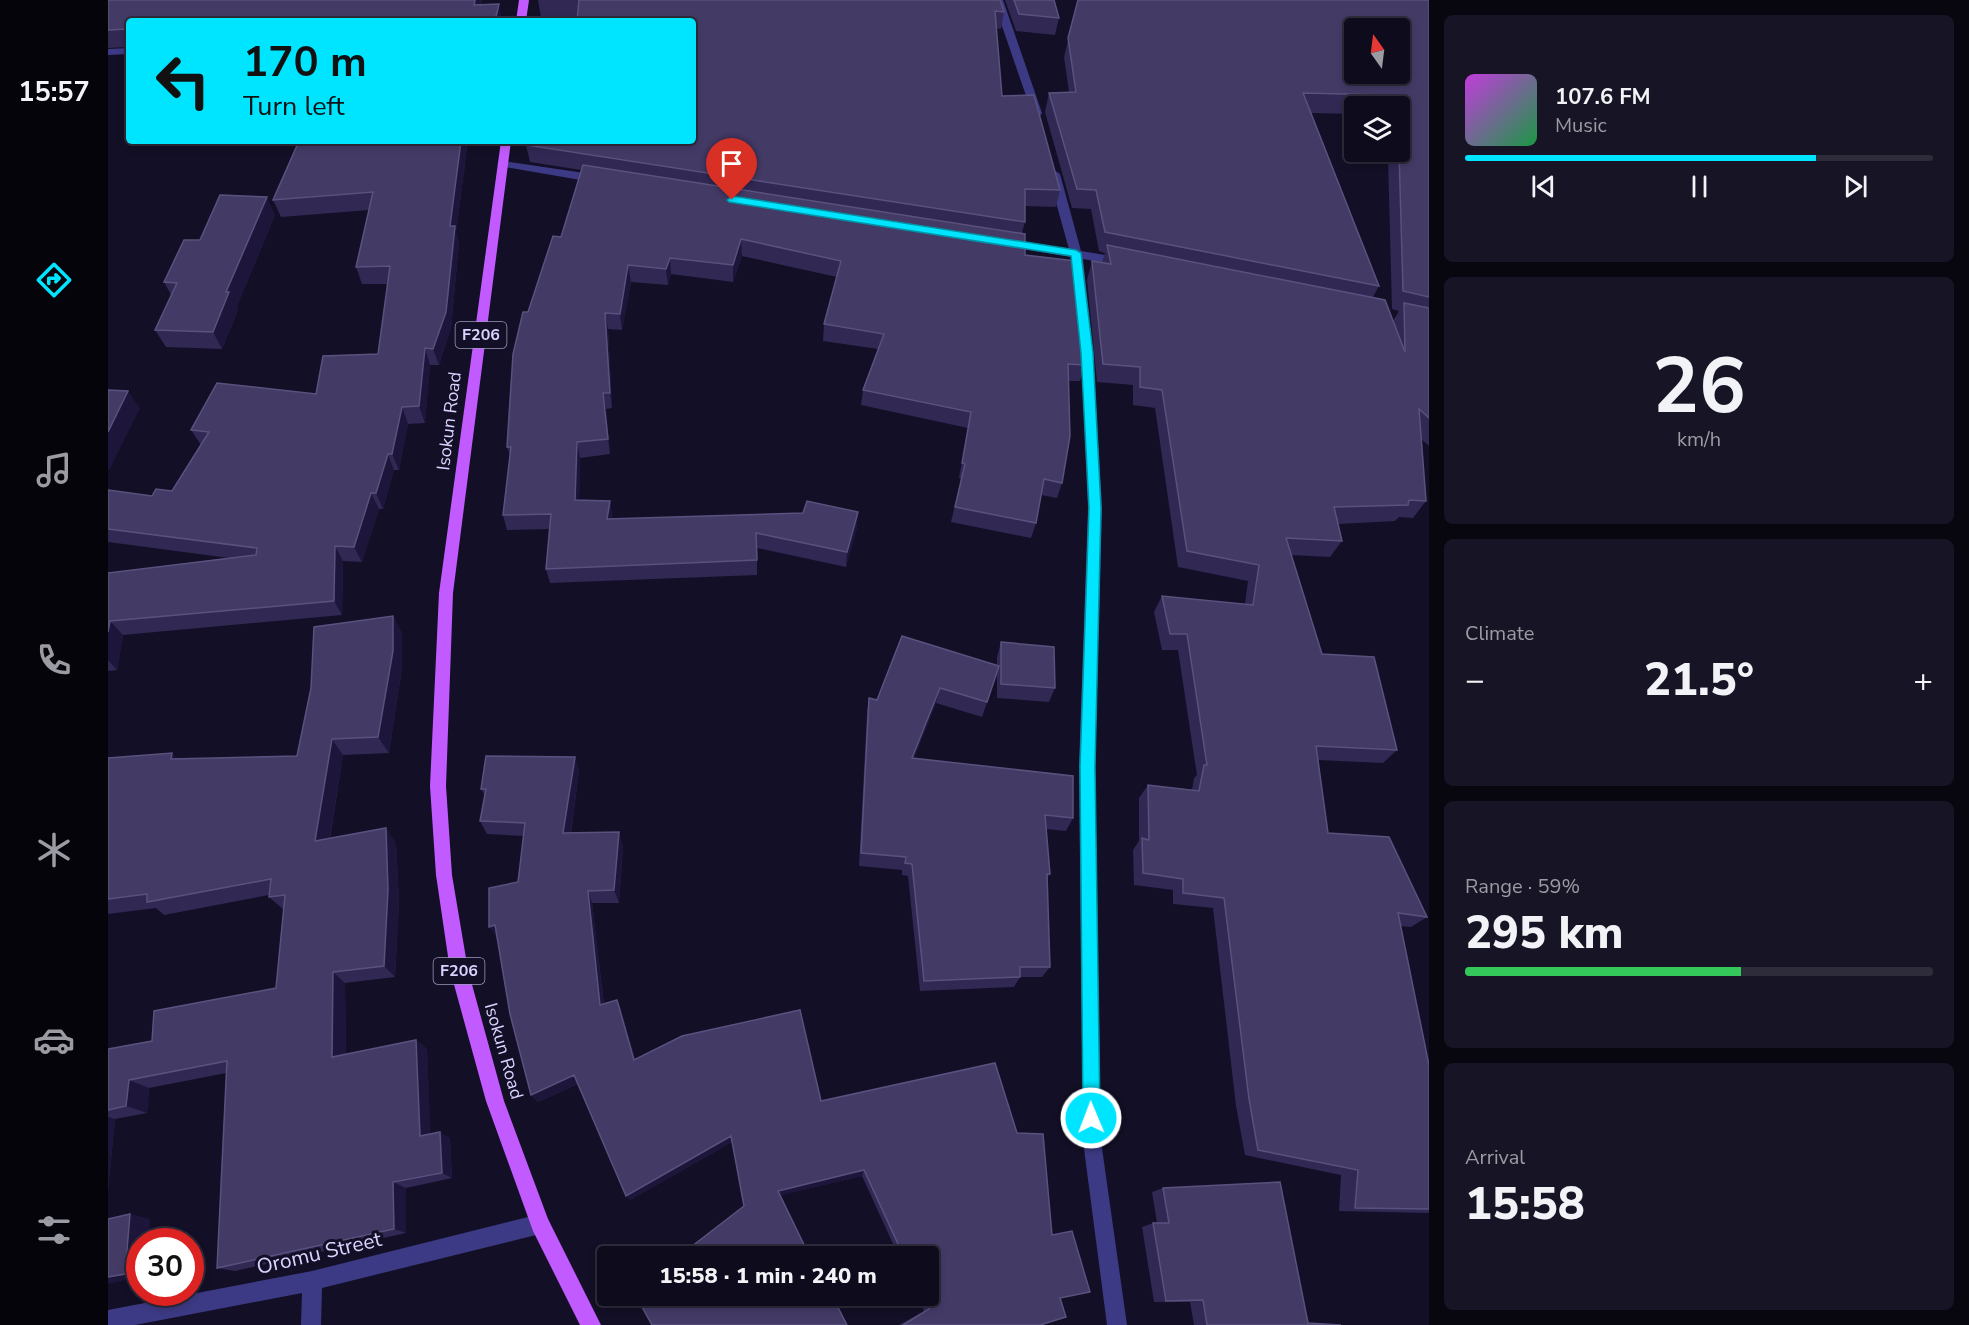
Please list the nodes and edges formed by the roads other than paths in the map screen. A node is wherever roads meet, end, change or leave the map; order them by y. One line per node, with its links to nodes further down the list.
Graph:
1 (524, 0): 3 (main road)
2 (998, 0): 6 (street)
3 (521, 18)
4 (126, 51): 5 (street)
5 (108, 52)
6 (1041, 126)
7 (506, 144): 9 (main road, Isokun Road / F206)
8 (1051, 161): 12 (street)
9 (504, 164): 10 (street); 14 (main road, Isokun Road / F206)
10 (609, 181)
11 (994, 240): 12 (street)
12 (1076, 253): 13 (street); 19 (street)
13 (1135, 265)
14 (540, 1224): 15 (street, Oromu Street); 18 (main road, Isokun Road / F206)
15 (312, 1281): 16 (street, Oromu Street); 17 (street)
16 (108, 1320)
17 (311, 1325)
18 (591, 1325)
19 (1117, 1325)

